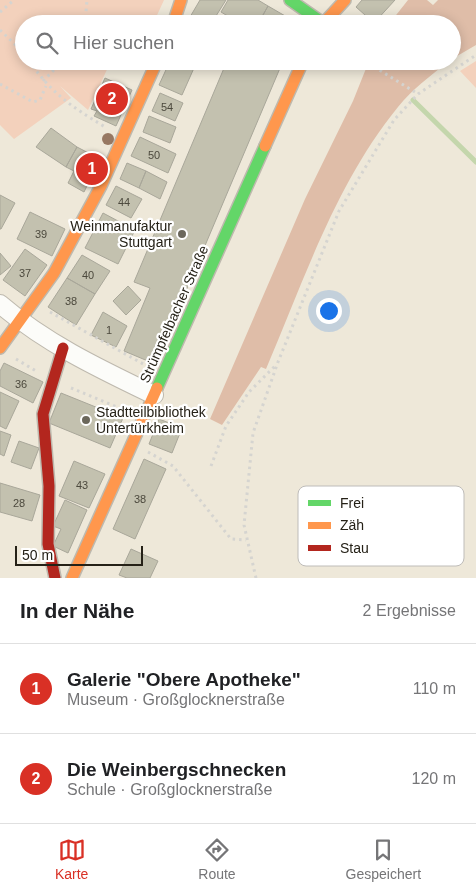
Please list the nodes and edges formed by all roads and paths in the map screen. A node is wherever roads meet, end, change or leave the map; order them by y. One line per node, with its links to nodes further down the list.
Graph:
1 (14, 0): 6 (path)
2 (86, 0): 7 (path)
3 (181, 0): 8 (street)
4 (290, 0): 9 (street)
5 (345, 0): 10 (street)
6 (0, 12)
7 (85, 15)
8 (176, 15)
9 (312, 15)
10 (331, 15)
11 (0, 30): 12 (path)
12 (15, 44)
13 (476, 55): 14 (path)
14 (461, 65)
15 (35, 70): 21 (path)
16 (54, 70): 21 (path)
17 (153, 70): 25 (street)
18 (299, 70): 32 (street, Strümpfelbacher Straße)
19 (379, 70): 24 (path)
20 (454, 70): 24 (path)
21 (43, 81): 23 (path)
22 (0, 84): 23 (path)
23 (46, 86): 25 (path)
24 (418, 94): 31 (path)
25 (124, 138): 26 (street)
26 (33, 302): 28 (street); 32 (path)
27 (0, 304): 28 (street)
28 (19, 321): 29 (street); 30 (street)
29 (0, 348)
30 (63, 348): 33 (street); 37 (street)
31 (278, 362): 35 (path); 36 (path)
32 (164, 373): 33 (street, Strümpfelbacher Straße)
33 (154, 395): 34 (street, Strümpfelbacher Straße)
34 (132, 446): 36 (path); 38 (street, Strümpfelbacher Straße)
35 (212, 466)
36 (246, 540): 39 (path)
37 (51, 569)
38 (72, 578)
39 (256, 578)

